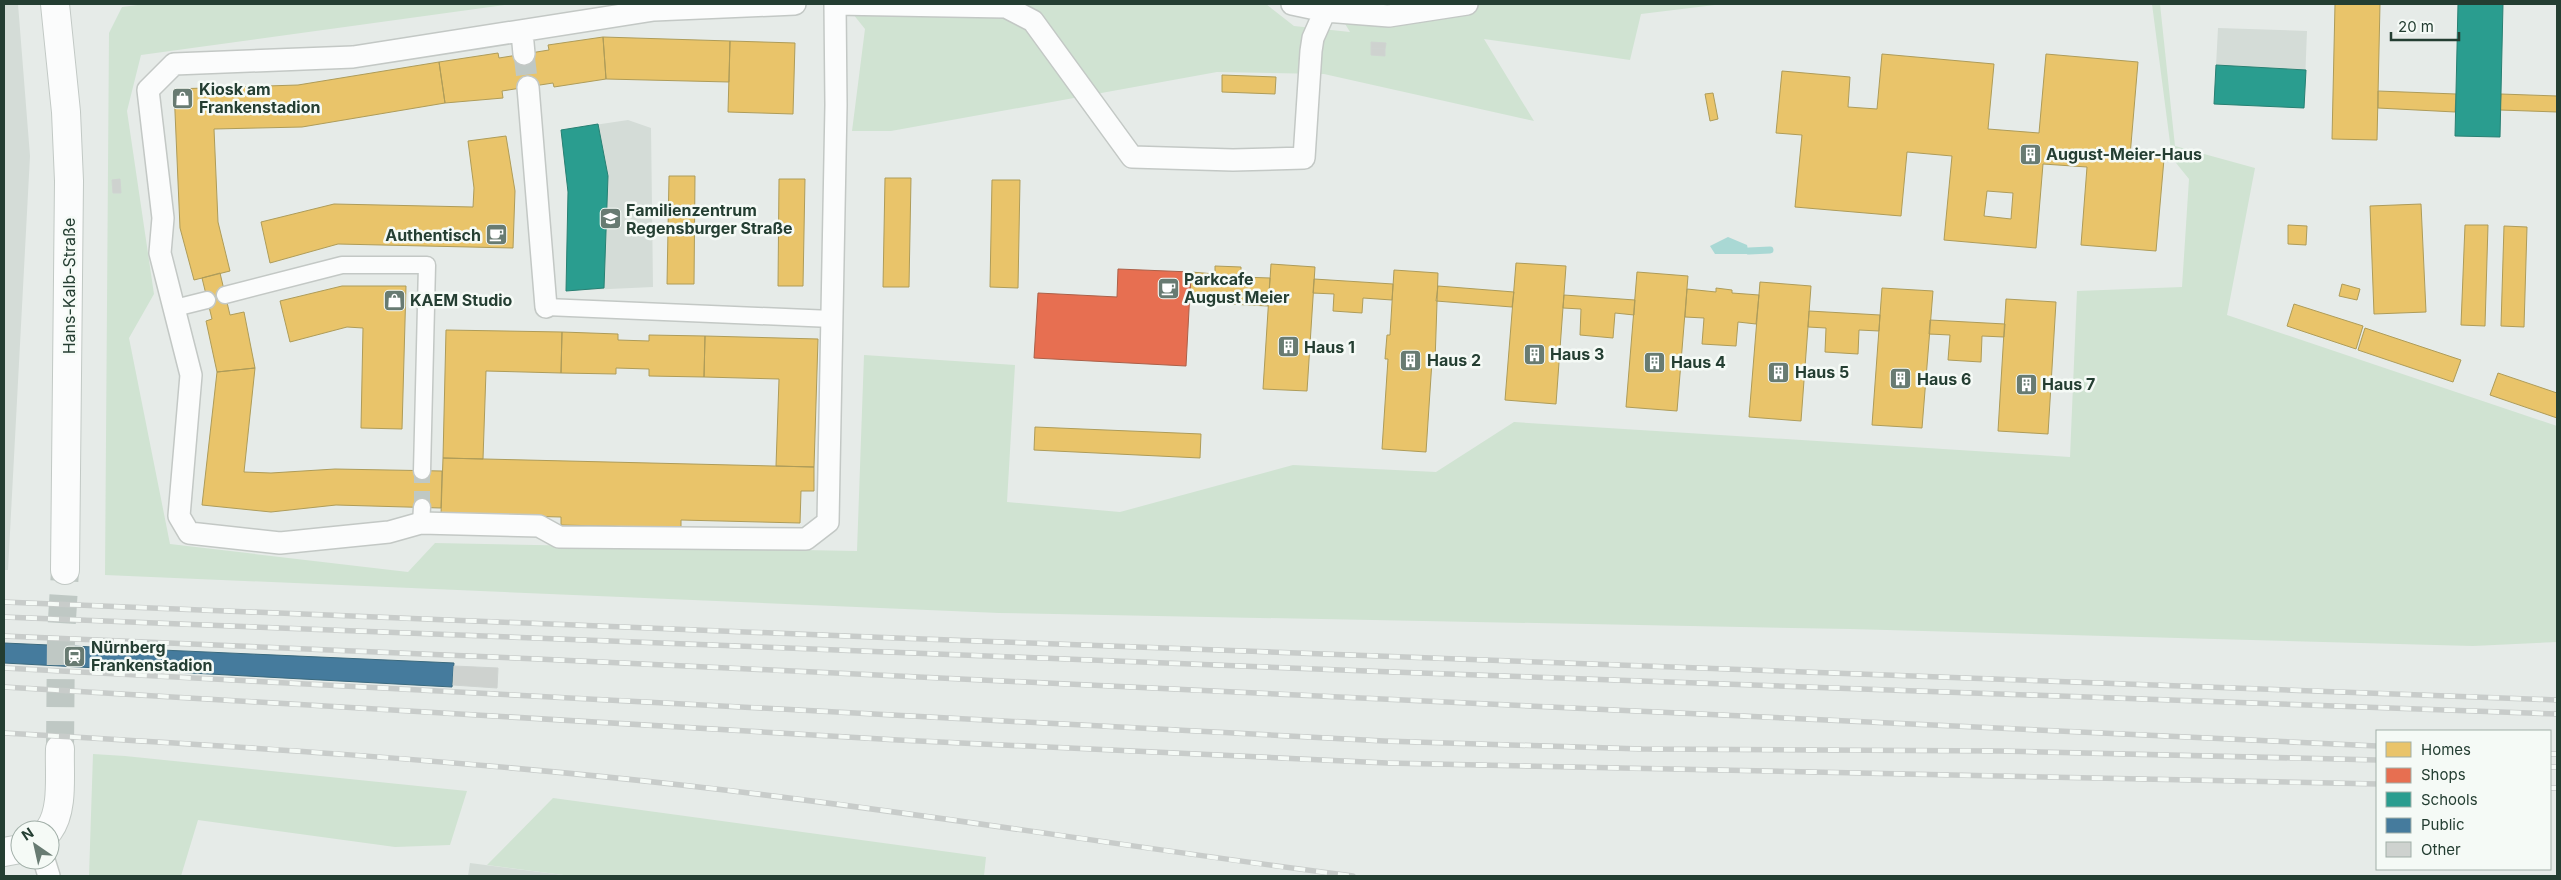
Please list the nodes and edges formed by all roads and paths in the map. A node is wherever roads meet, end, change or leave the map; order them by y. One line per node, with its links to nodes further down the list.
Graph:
1 (55, 4): 17 (main road, Hans-Kalb-Straße)
2 (795, 4): 8 (street)
3 (822, 4): 4 (street)
4 (835, 4): 7 (street); 15 (street)
5 (1292, 4): 7 (street)
6 (1467, 4): 7 (street)
7 (1321, 7)
8 (522, 32): 9 (street); 14 (street)
9 (524, 54)
10 (528, 87): 13 (street)
11 (225, 295): 16 (street)
12 (207, 300): 14 (street)
13 (546, 307): 15 (street)
14 (175, 308): 15 (street)
15 (832, 319)
16 (422, 471)
17 (65, 570)
18 (60, 749): 19 (main road)
19 (53, 820)

